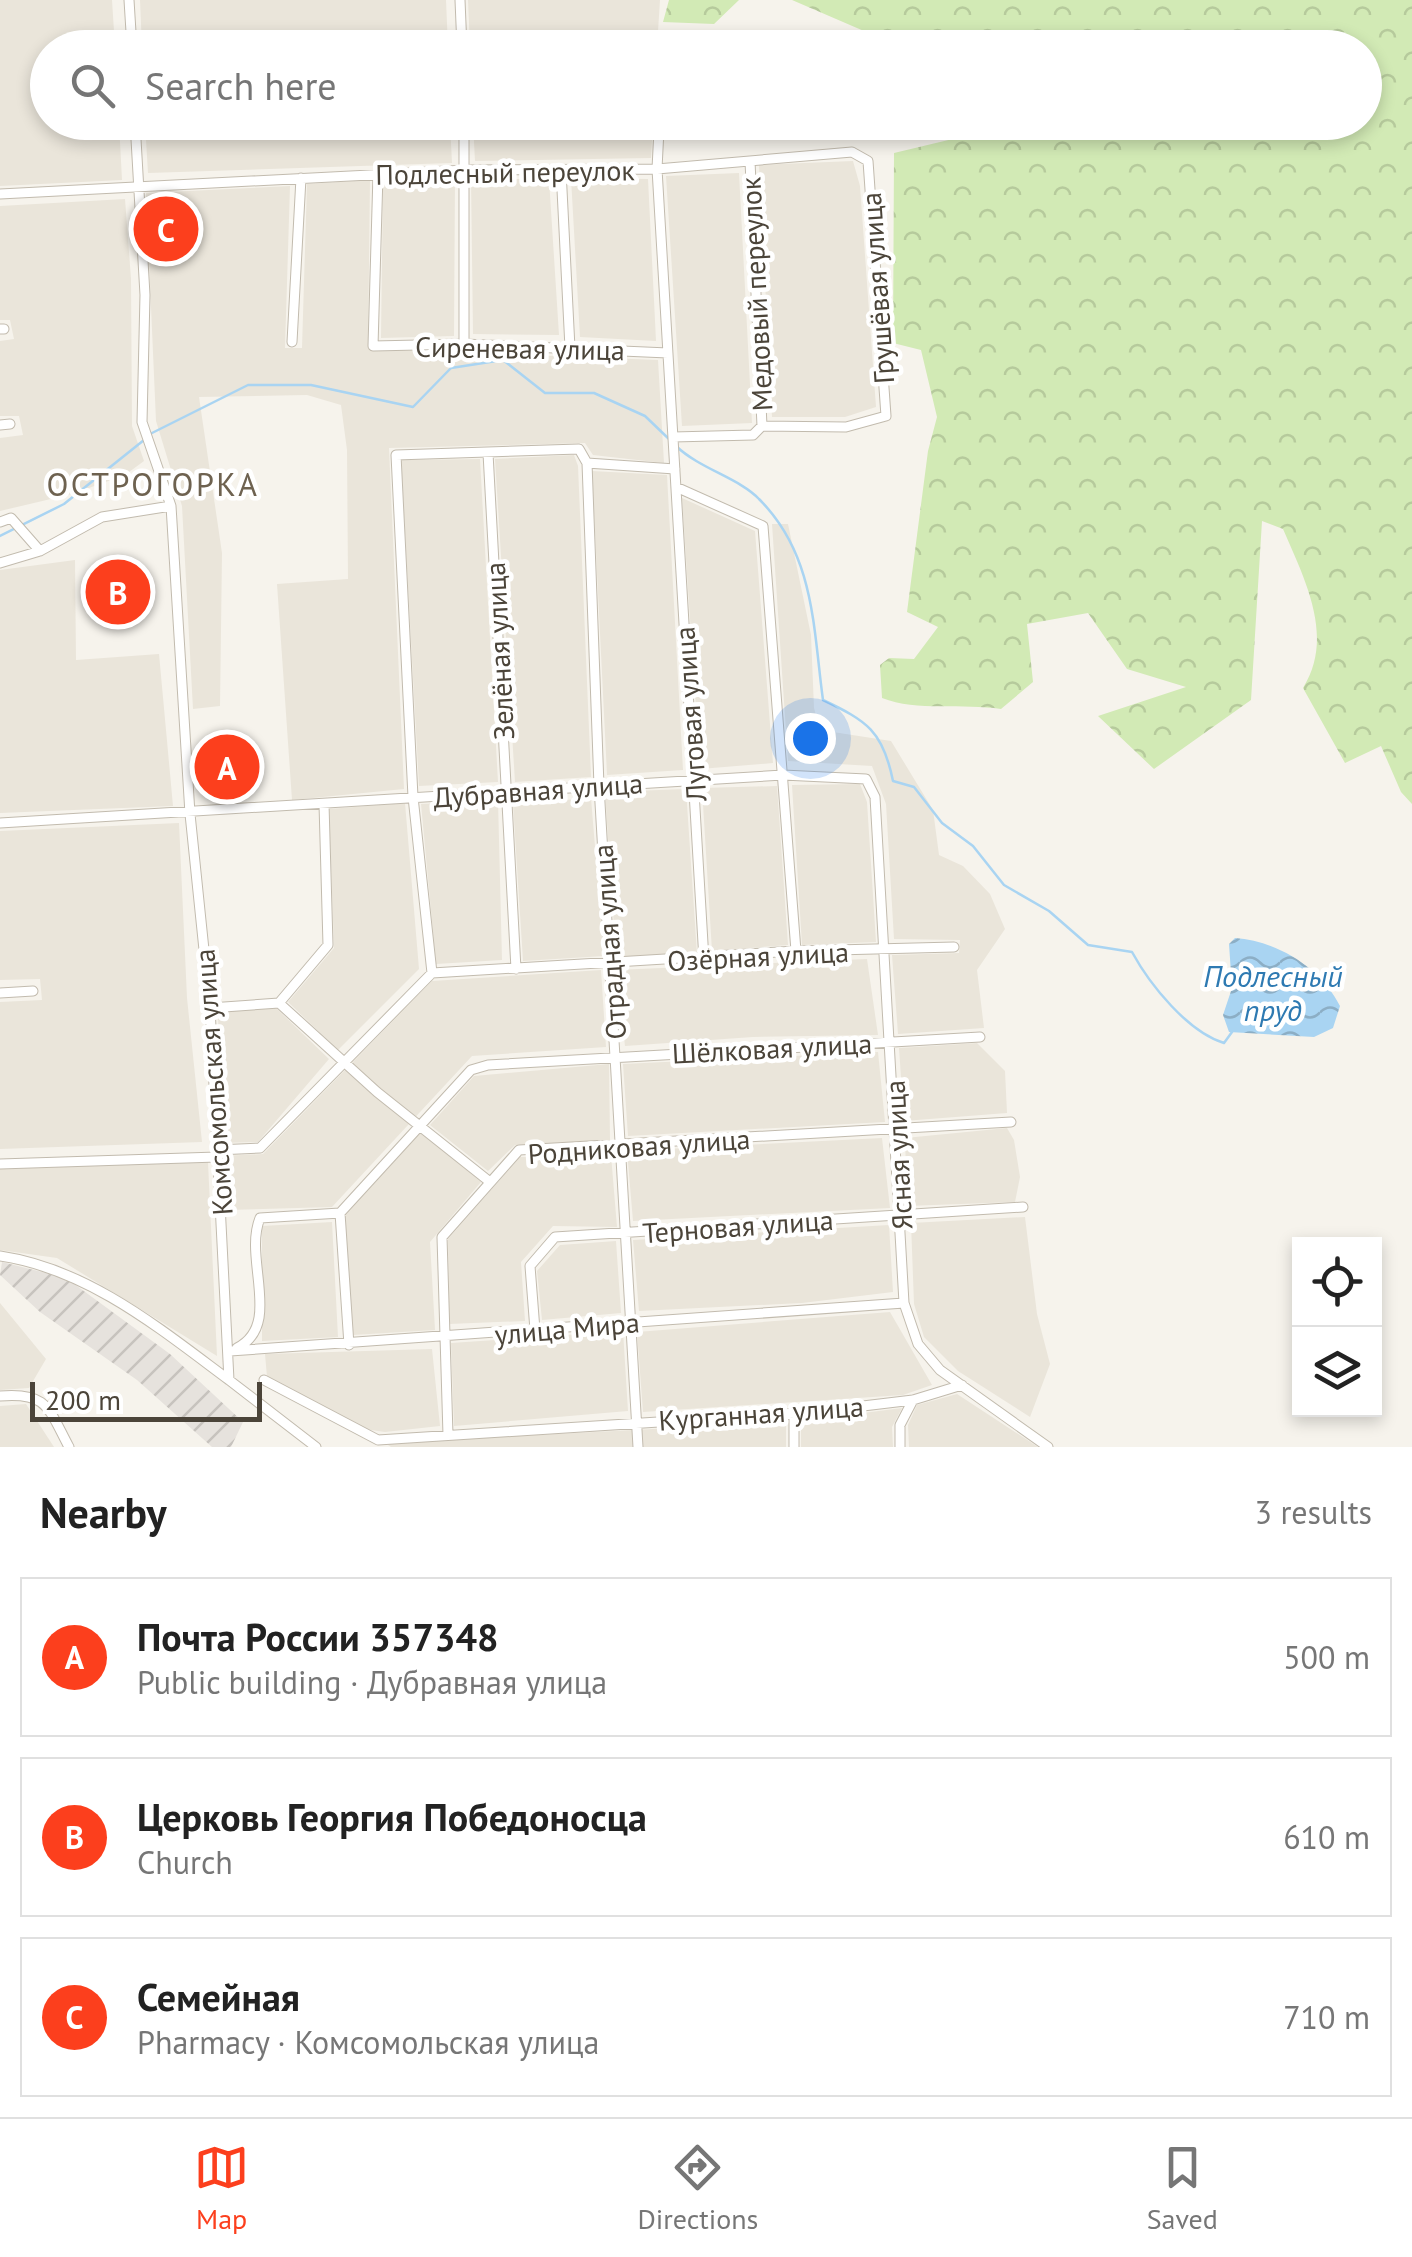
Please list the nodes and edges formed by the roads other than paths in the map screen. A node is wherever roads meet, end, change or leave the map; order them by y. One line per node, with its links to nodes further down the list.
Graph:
1 (129, 0): 3 (street)
2 (460, 0): 4 (street)
3 (131, 30)
4 (461, 30)
5 (136, 140): 15 (street)
6 (465, 140): 11 (street)
7 (658, 140): 10 (street)
8 (750, 161): 9 (street, Подлесный переулок); 10 (street, Подлесный переулок); 21 (street, Медовый переулок)
9 (868, 161): 21 (street, Грушёвая улица)
10 (657, 169): 12 (street, Подлесный переулок); 20 (street)
11 (466, 170): 12 (street, Подлесный переулок); 13 (street, Подлесный переулок); 18 (street)
12 (561, 170): 19 (street)
13 (378, 174): 14 (street, Подлесный переулок); 18 (street, Сиреневая улица)
14 (301, 178): 15 (street, Подлесный переулок); 17 (street)
15 (139, 187): 16 (street, Подлесный переулок); 27 (street, Комсомольская улица)
16 (0, 194)
17 (292, 342)
18 (464, 344): 19 (street, Сиреневая улица)
19 (570, 348): 20 (street, Сиреневая улица)
20 (668, 352): 22 (street)
21 (762, 426): 22 (street)
22 (673, 437): 25 (street, Луговая улица)
23 (488, 452): 24 (street); 34 (street, Зелёная улица); 36 (street)
24 (587, 463): 25 (street); 33 (street, Отрадная улица)
25 (675, 469): 26 (street, Луговая улица)
26 (676, 487): 31 (street); 32 (street, Луговая улица)
27 (172, 506): 29 (street); 38 (street, Комсомольская улица)
28 (0, 522): 29 (street)
29 (40, 551): 30 (street)
30 (0, 563)
31 (783, 776): 32 (street, Дубравная улица); 35 (street, Дубравная улица); 42 (street)
32 (695, 780): 33 (street, Дубравная улица); 43 (street, Луговая улица)
33 (599, 786): 34 (street, Дубравная улица); 44 (street, Отрадная улица)
34 (506, 792): 36 (street, Дубравная улица); 45 (street, Зелёная улица)
35 (875, 796): 41 (street, Ясная улица)
36 (413, 798): 37 (street, Дубравная улица); 46 (street)
37 (324, 804): 38 (street, Дубравная улица); 49 (street)
38 (190, 814): 39 (street, Дубравная улица); 50 (street, Комсомольская улица)
39 (0, 824)
40 (954, 947): 41 (street, Озёрная улица)
41 (883, 949): 42 (street, Озёрная улица); 52 (street, Ясная улица)
42 (796, 951): 43 (street, Озёрная улица)
43 (704, 960): 44 (street, Озёрная улица)
44 (610, 963): 45 (street, Озёрная улица); 53 (street, Отрадная улица)
45 (516, 969): 46 (street, Озёрная улица)
46 (432, 973): 54 (street)
47 (33, 991): 48 (street)
48 (0, 992)
49 (279, 1003): 50 (street); 54 (street)
50 (210, 1008): 59 (street, Комсомольская улица)
51 (980, 1036): 52 (street, Шёлковая улица)
52 (891, 1042): 53 (street, Шёлковая улица); 57 (street, Ясная улица)
53 (616, 1057): 56 (street, Шёлковая улица); 58 (street, Отрадная улица)
54 (344, 1060): 56 (street); 59 (street)
55 (1011, 1122): 57 (street, Родниковая улица)
56 (420, 1126): 61 (street); 63 (street, Шёлковая улица)
57 (897, 1132): 58 (street, Родниковая улица); 64 (street, Ясная улица)
58 (621, 1144): 61 (street, Родниковая улица); 65 (street, Отрадная улица)
59 (217, 1154): 60 (street); 72 (street, Комсомольская улица)
60 (0, 1164)
61 (490, 1182): 70 (street, Родниковая улица)
62 (1023, 1207): 64 (street, Терновая улица)
63 (340, 1213): 71 (street); 72 (street)
64 (902, 1216): 65 (street, Терновая улица); 67 (street, Ясная улица)
65 (626, 1233): 68 (street, Отрадная улица); 69 (street, Терновая улица)
66 (0, 1256): 73 (street)
67 (904, 1303): 68 (street, улица Мира); 75 (street, Ясная улица)
68 (631, 1322): 69 (street, улица Мира); 79 (street, Отрадная улица)
69 (535, 1330): 70 (street, улица Мира)
70 (443, 1337): 71 (street, улица Мира); 80 (street, Родниковая улица)
71 (349, 1345): 72 (street, улица Мира)
72 (230, 1351): 73 (street, Комсомольская улица)
73 (229, 1380): 82 (street)
74 (264, 1380): 80 (street, Курганная улица)
75 (962, 1385): 77 (street, Курганная улица); 86 (street, Ясная улица)
76 (0, 1396): 81 (street)
77 (914, 1400): 78 (street, Курганная улица); 85 (street, Курганная улица)
78 (794, 1414): 79 (street, Курганная улица); 84 (street)
79 (637, 1422): 80 (street, Курганная улица); 83 (street, Отрадная улица)
80 (448, 1435)
81 (69, 1447)
82 (316, 1447)
83 (638, 1447)
84 (794, 1447)
85 (900, 1447)
86 (1048, 1447)

